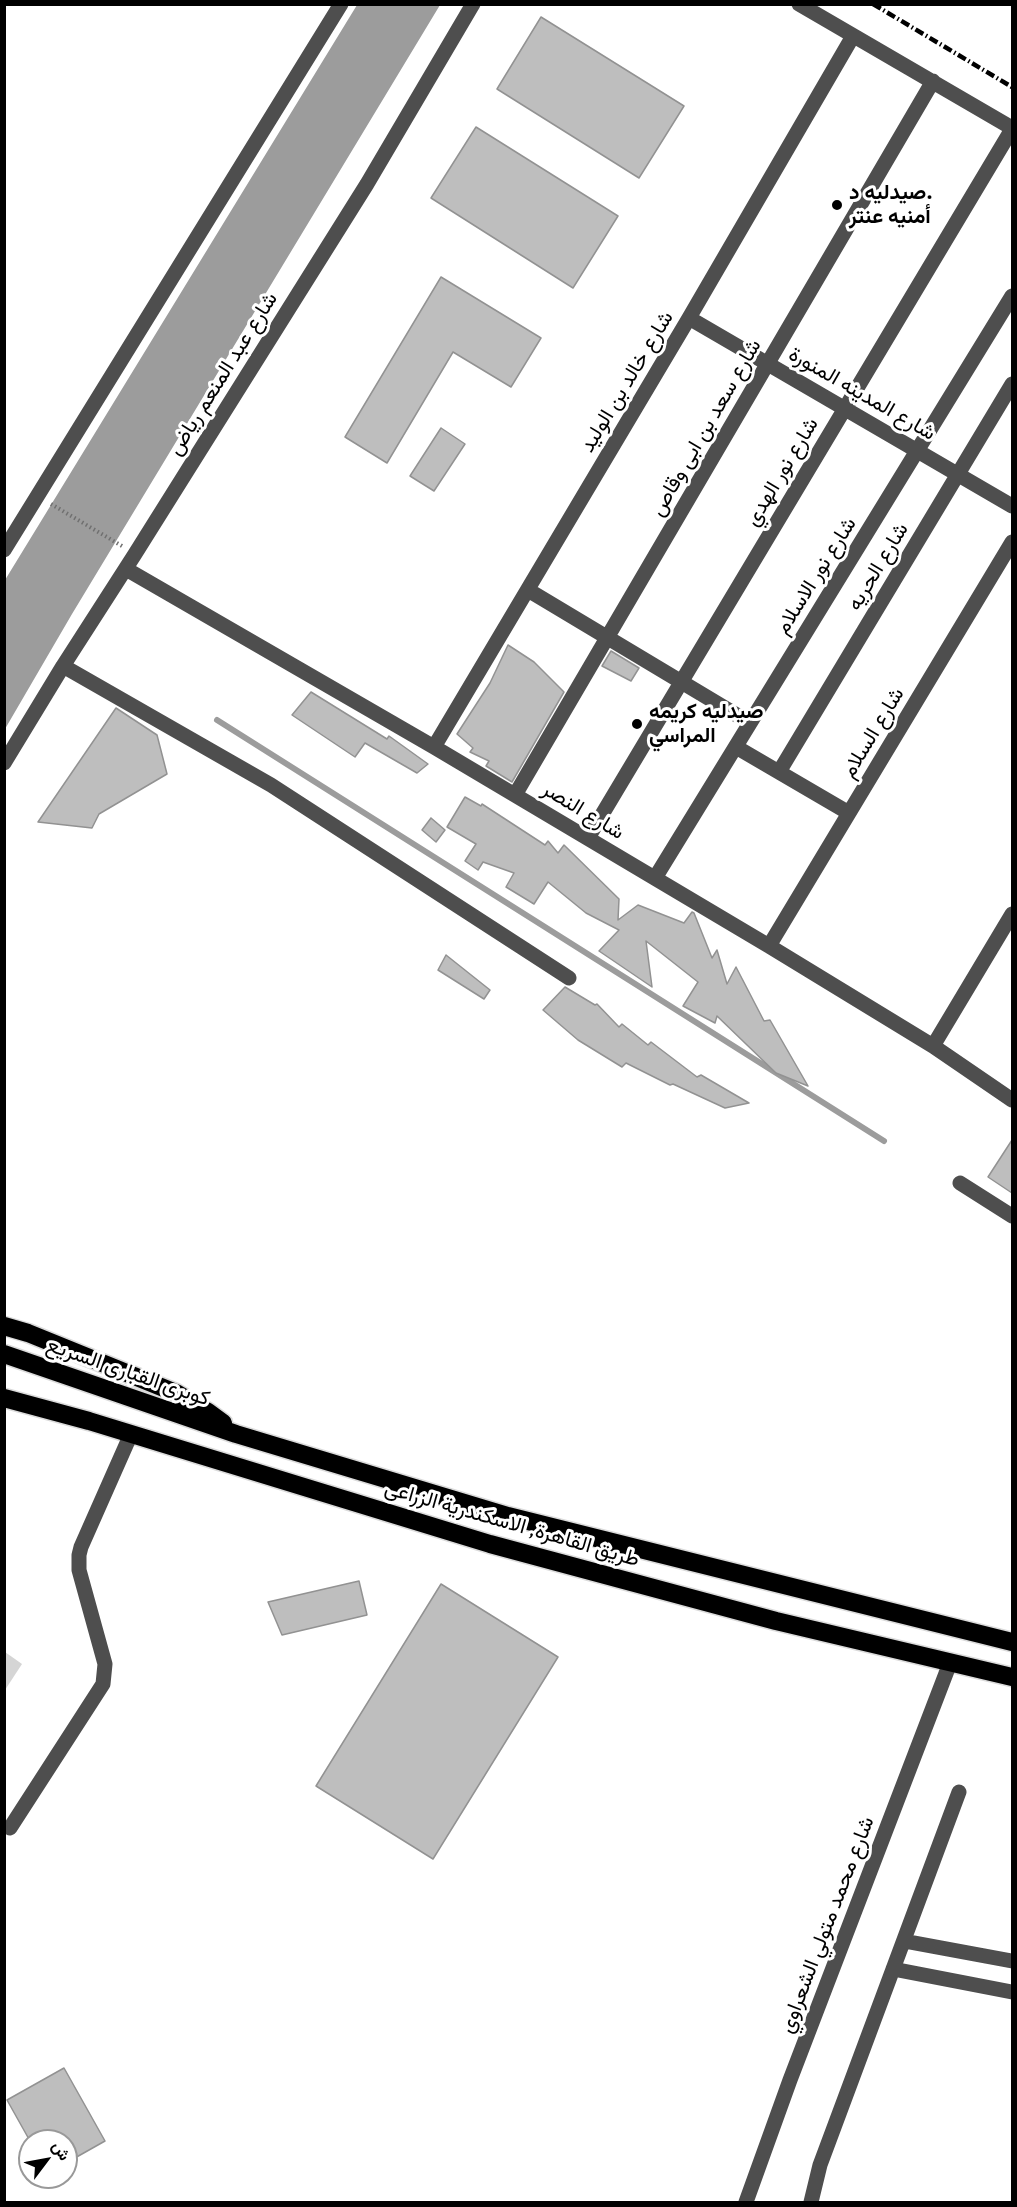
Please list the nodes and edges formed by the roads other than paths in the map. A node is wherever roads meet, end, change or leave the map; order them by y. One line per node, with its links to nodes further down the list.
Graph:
1 (341, 4): 15 (street)
2 (473, 4): 18 (street, شارع عبد المنعم رياض)
3 (799, 4): 4 (street)
4 (853, 36): 5 (street); 8 (street, شارع خالد بن الوليد)
5 (933, 81): 6 (street); 9 (street, شارع سعد بن ابى وقاص)
6 (1012, 128): 11 (street, شارع نور الهدي)
7 (1012, 296): 12 (street, شارع نور الاسلام)
8 (689, 318): 9 (street, شارع المدينه المنورة); 19 (street, شارع خالد بن الوليد)
9 (768, 363): 11 (street, شارع المدينه المنورة); 20 (street, شارع سعد بن ابى وقاص)
10 (1012, 384): 13 (street, شارع الحريه)
11 (844, 408): 12 (street, شارع المدينه المنورة); 22 (street, شارع نور الهدي)
12 (918, 451): 13 (street, شارع المدينه المنورة); 23 (street, شارع نور الاسلام)
13 (958, 474): 14 (street, شارع المدينه المنورة); 27 (street, شارع الحريه)
14 (1012, 506)
15 (11, 525): 17 (street)
16 (1012, 542): 29 (street, شارع السلام)
17 (4, 550)
18 (126, 569): 21 (street, شارع عبد المنعم رياض); 24 (street, شارع النصر)
19 (528, 590): 20 (street); 24 (street, شارع خالد بن الوليد)
20 (608, 638): 22 (street); 28 (street, شارع سعد بن ابى وقاص)
21 (63, 666): 26 (street, شارع عبد المنعم رياض); 34 (street)
22 (680, 681): 23 (street); 30 (street, شارع نور الهدي)
23 (750, 723): 25 (street, شارع نور الاسلام)
24 (434, 747): 28 (street, شارع النصر)
25 (735, 747): 27 (street); 31 (street, شارع نور الاسلام)
26 (4, 763)
27 (779, 772): 29 (street)
28 (515, 795): 30 (street, شارع النصر)
29 (849, 813): 33 (street, شارع السلام)
30 (588, 838): 31 (street, شارع النصر)
31 (655, 878): 33 (street, شارع النصر)
32 (1012, 914): 35 (street)
33 (769, 946): 35 (street, شارع النصر)
34 (569, 978)
35 (933, 1046): 36 (street, شارع النصر)
36 (1012, 1100)
37 (960, 1183): 38 (street)
38 (1012, 1216)
39 (4, 1326): 43 (highway)
40 (4, 1354): 43 (highway, كوبرى القبارى السريع)
41 (4, 1398): 42 (highway, طريق القاهرة, الاسكندرية الزراعى)
42 (131, 1434): 45 (highway, طريق القاهرة, الاسكندرية الزراعى); 48 (street)
43 (236, 1434): 44 (highway, طريق القاهرة, الاسكندرية الزراعى)
44 (1012, 1642)
45 (950, 1663): 46 (highway, طريق القاهرة, الاسكندرية الزراعى); 53 (street, شارع محمد متولي الشعراوي)
46 (1012, 1677)
47 (959, 1792): 49 (street)
48 (10, 1828)
49 (904, 1941): 50 (street); 51 (street)
50 (1012, 1961)
51 (893, 1969): 52 (street); 54 (street)
52 (1012, 1992)
53 (746, 2202)
54 (811, 2202)

